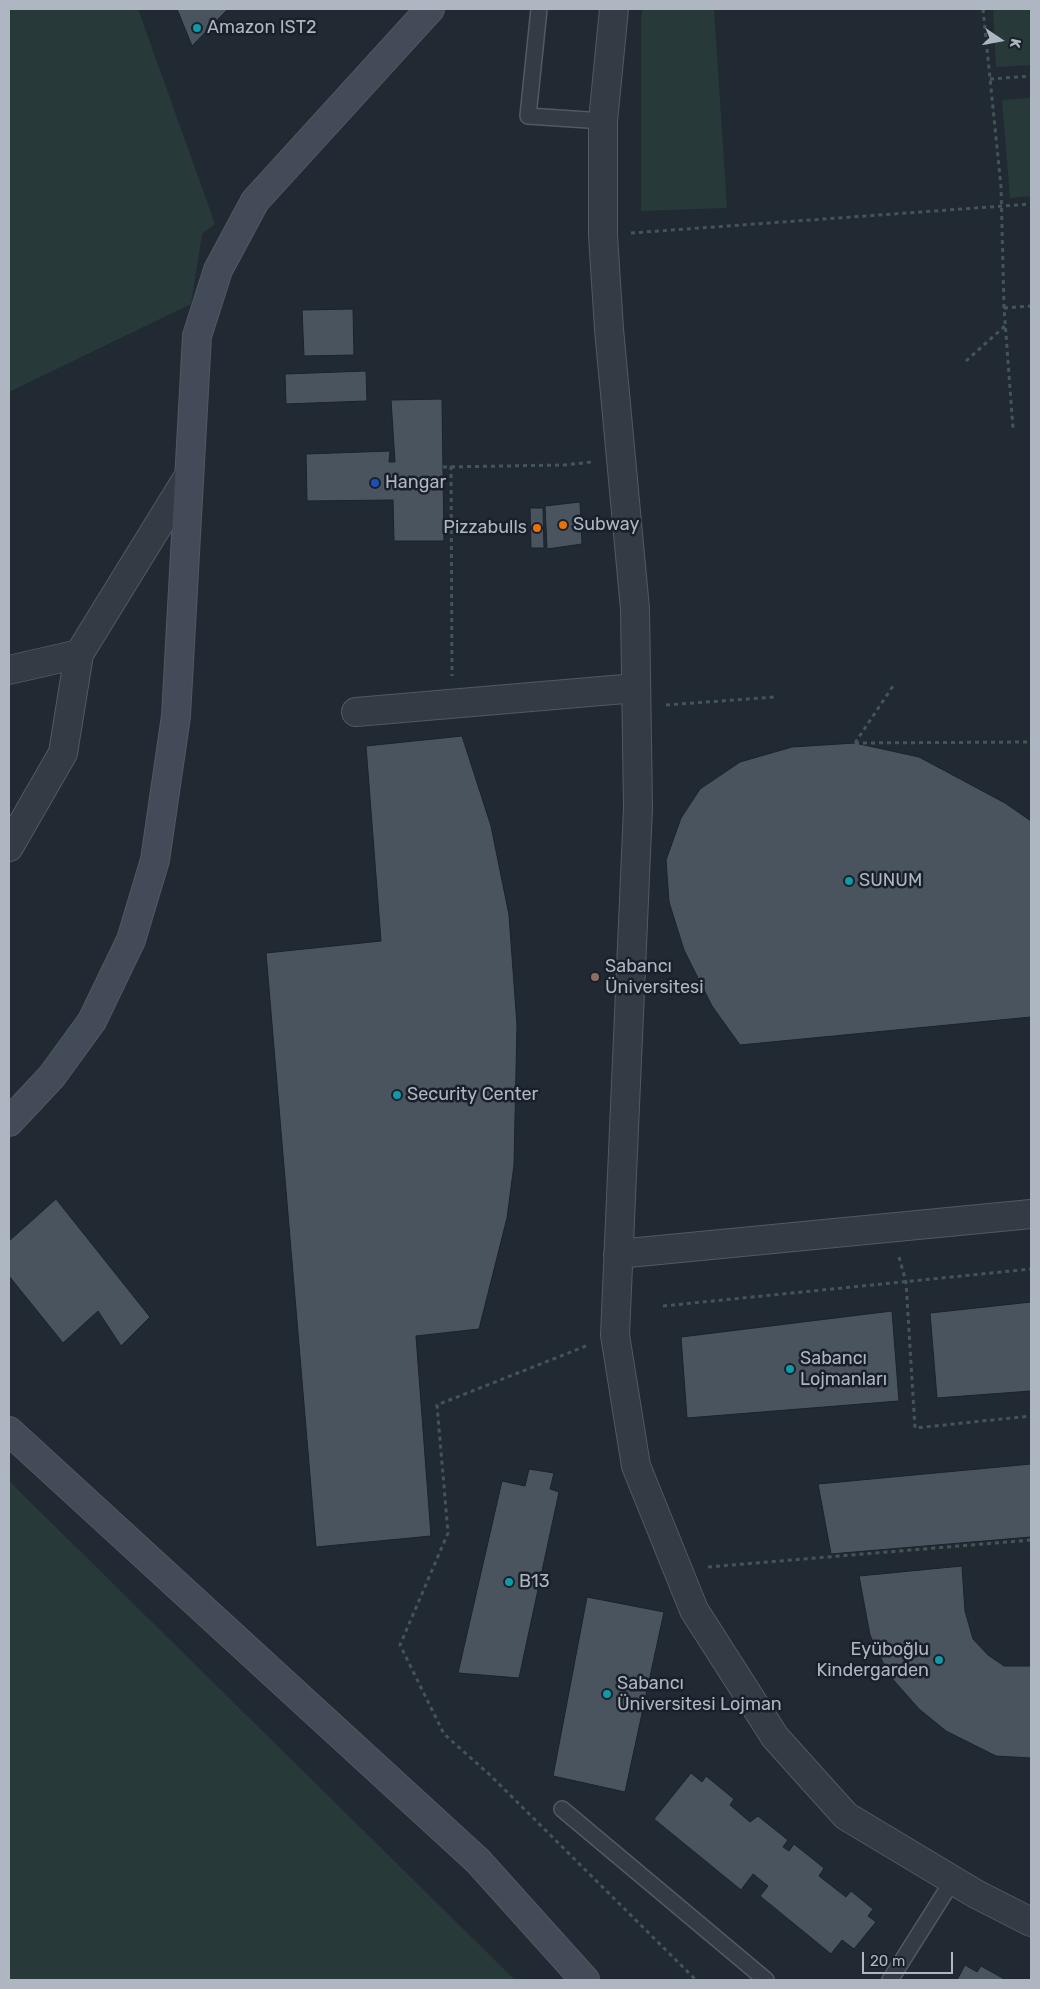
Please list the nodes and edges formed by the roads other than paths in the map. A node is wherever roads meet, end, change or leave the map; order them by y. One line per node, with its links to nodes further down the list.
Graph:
1 (430, 9): 5 (street)
2 (539, 9): 4 (lane)
3 (614, 9): 4 (street)
4 (603, 121): 8 (street)
5 (188, 477): 6 (street); 11 (street)
6 (79, 654): 7 (street); 10 (street)
7 (9, 670)
8 (636, 697): 9 (street); 13 (street)
9 (356, 712)
10 (9, 846)
11 (9, 1122)
12 (1031, 1214): 13 (street)
13 (618, 1254): 16 (street)
14 (9, 1431): 18 (street)
15 (562, 1809): 19 (lane)
16 (953, 1880): 17 (street); 20 (lane)
17 (1031, 1922)
18 (585, 1980)
19 (766, 1980)
20 (890, 1980)

